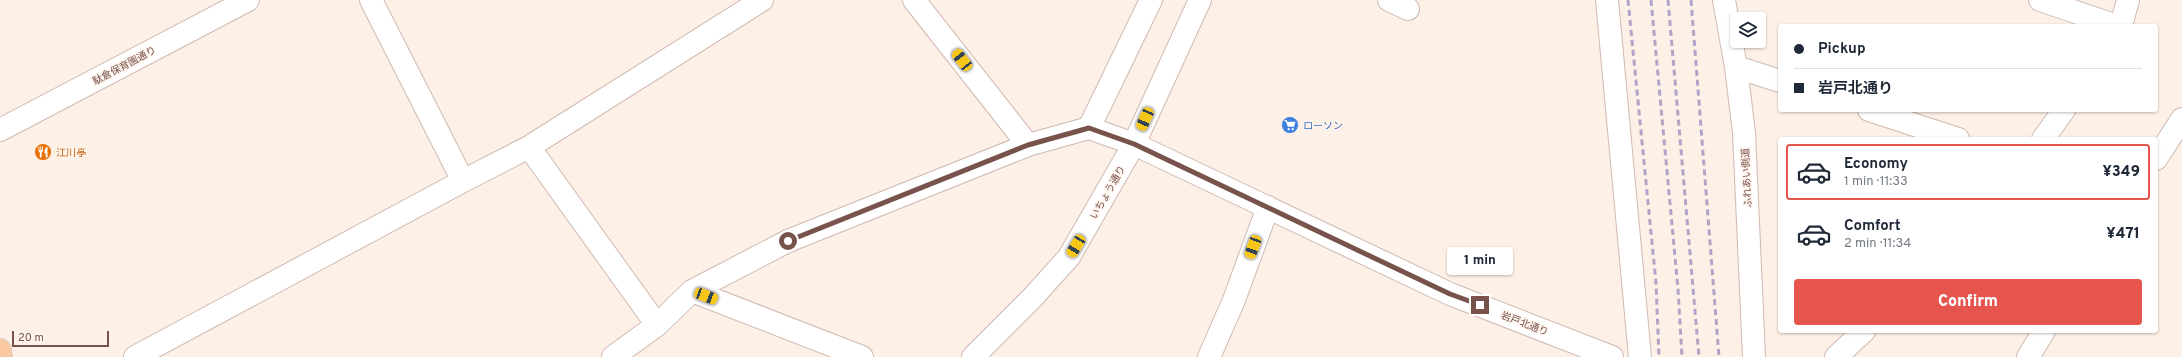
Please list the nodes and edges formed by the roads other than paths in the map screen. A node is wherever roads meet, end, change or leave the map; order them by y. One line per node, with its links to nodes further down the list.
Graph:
1 (248, 0): 19 (street, 駄倉保育園通り)
2 (371, 0): 26 (street)
3 (762, 0): 24 (street)
4 (914, 0): 23 (street)
5 (1151, 0): 18 (street)
6 (1200, 0): 22 (street, いちょう通り)
7 (1607, 0): 40 (street)
8 (1724, 0): 13 (street, ふれあい側道)
9 (2040, 0): 11 (street)
10 (2128, 0): 12 (street)
11 (2111, 24)
12 (2122, 24)
13 (1736, 66): 14 (street); 41 (street, ふれあい側道)
14 (1778, 80)
15 (1875, 112): 20 (street)
16 (2063, 112): 21 (street)
17 (2182, 120): 25 (street)
18 (1089, 128): 22 (street, 岩戸北通り); 23 (street)
19 (0, 130)
20 (1952, 137)
21 (2044, 137)
22 (1134, 144): 27 (street, 岩戸北通り); 37 (street, いちょう通り)
23 (1028, 145): 28 (street)
24 (529, 148): 26 (street); 29 (street)
25 (2158, 156)
26 (463, 181): 34 (street)
27 (1268, 207): 38 (street); 39 (street, 岩戸北通り)
28 (692, 291): 29 (street); 36 (street)
29 (657, 325): 35 (street)
30 (1862, 333): 42 (street)
31 (2043, 333): 43 (street)
32 (0, 350): 33 (main road)
33 (1, 357)
34 (135, 357)
35 (614, 357)
36 (862, 357)
37 (973, 357)
38 (1209, 357)
39 (1612, 357)
40 (1640, 357)
41 (1754, 357)
42 (1836, 357)
43 (2028, 357)

